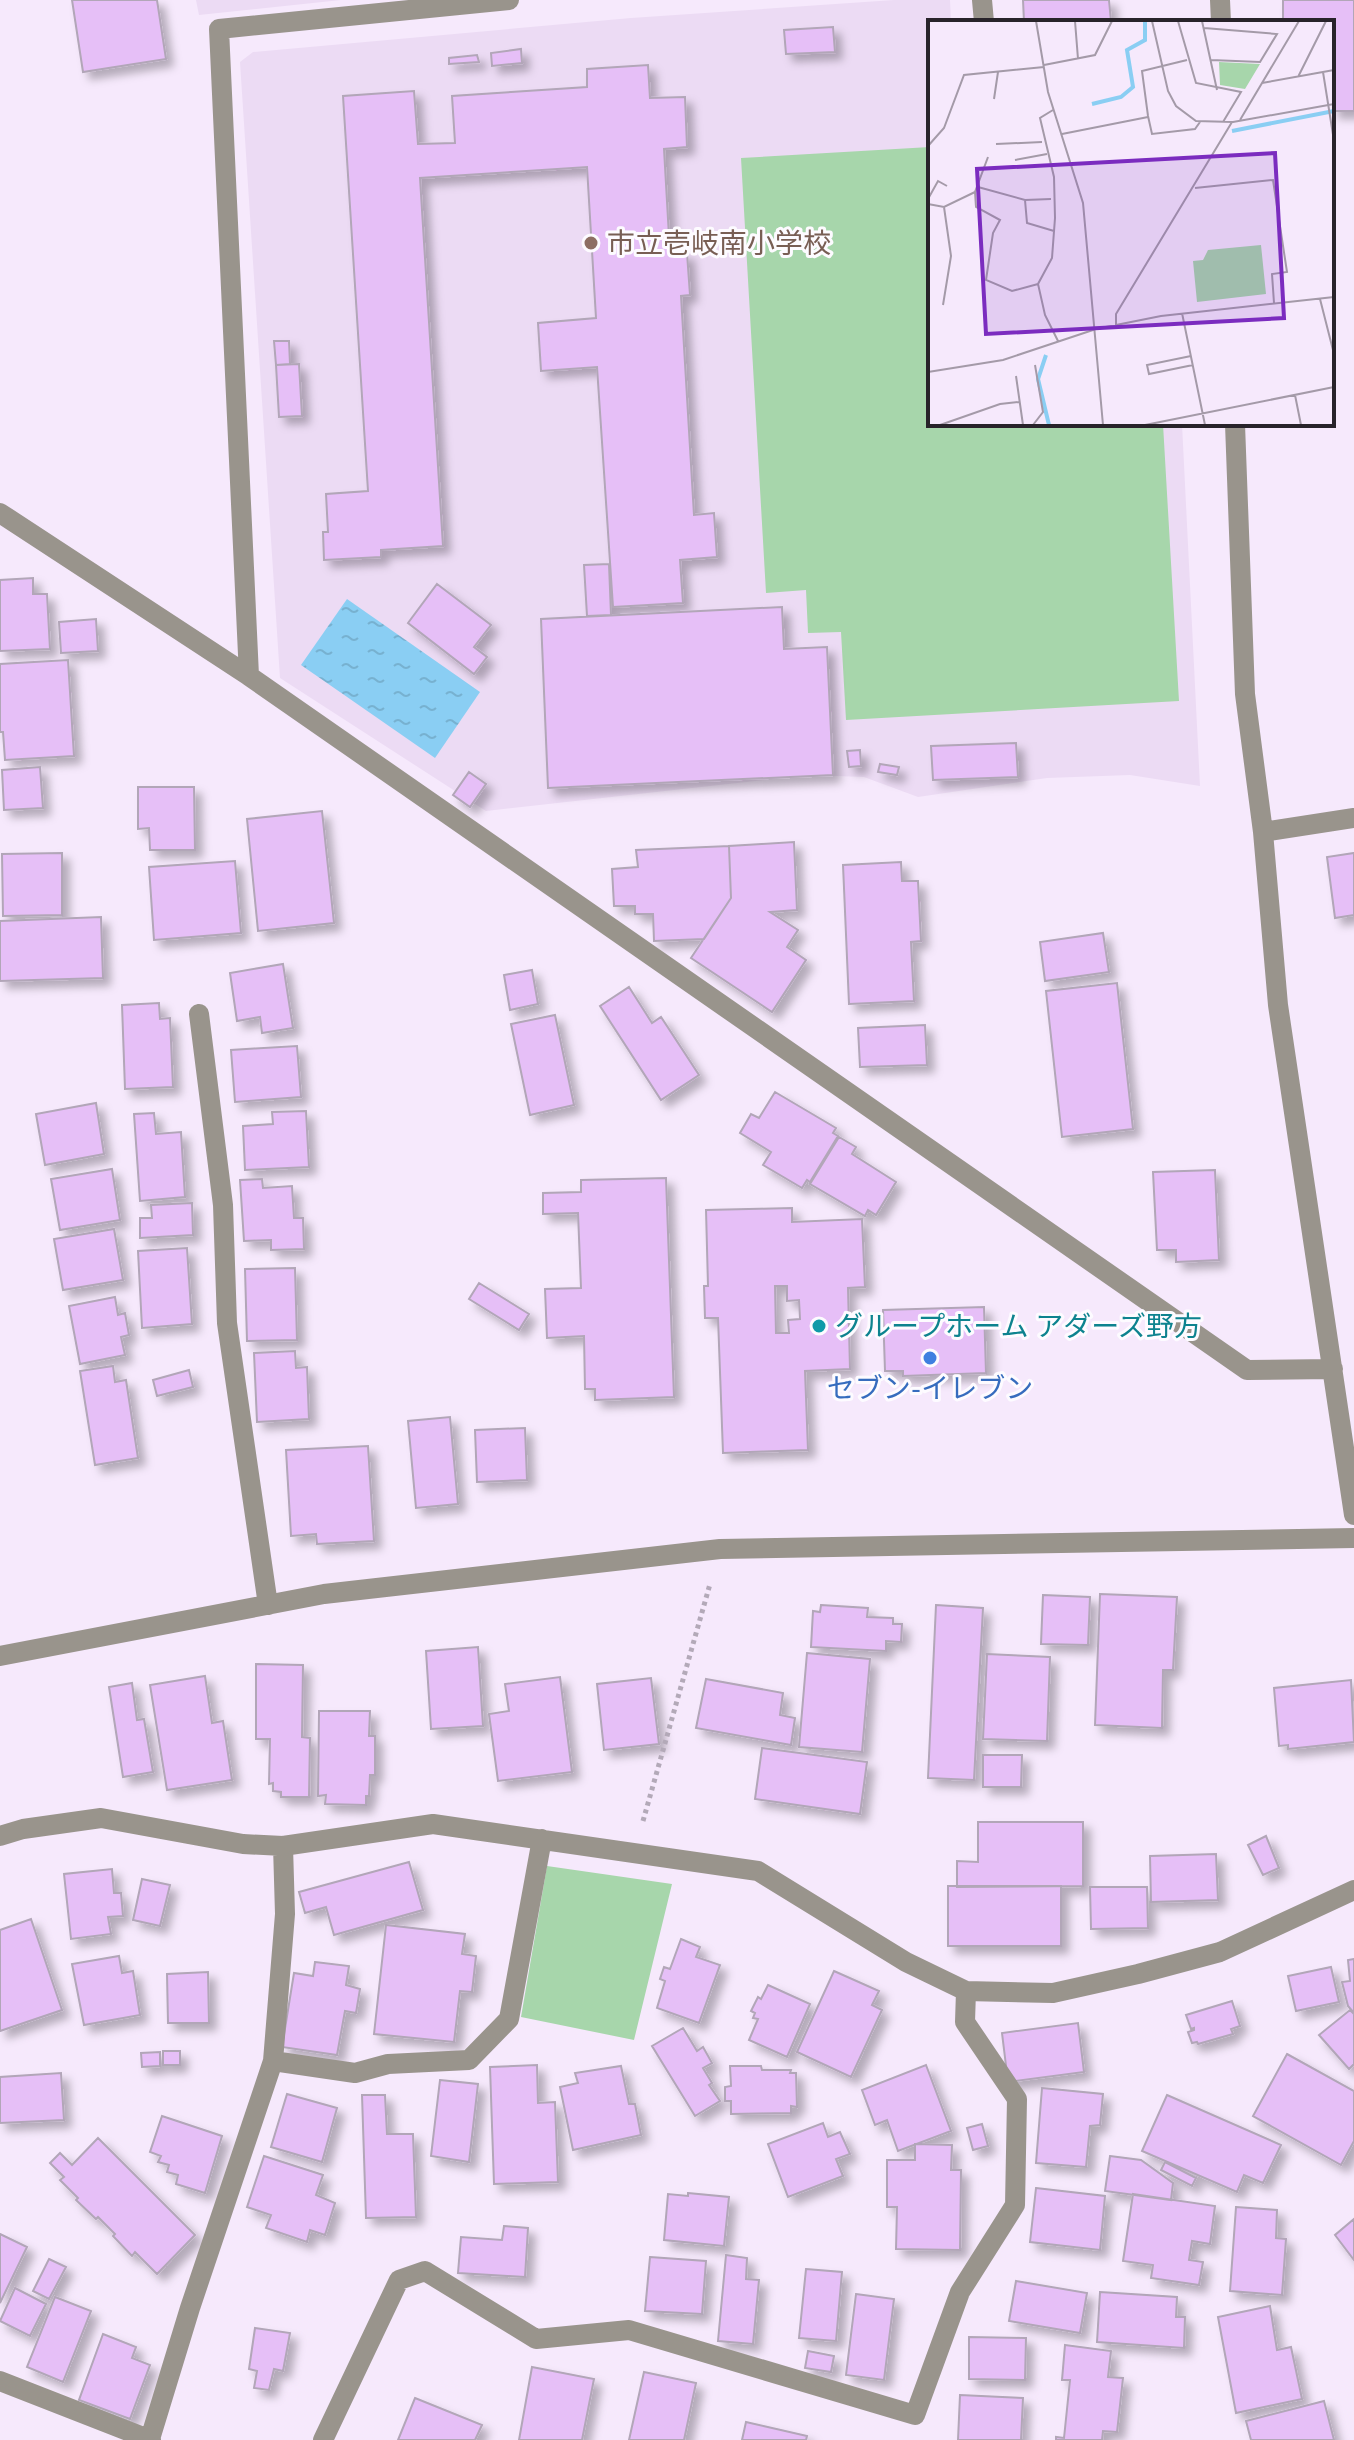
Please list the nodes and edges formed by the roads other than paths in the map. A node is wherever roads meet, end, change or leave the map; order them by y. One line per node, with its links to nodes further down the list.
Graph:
1 (509, 0): 8 (street)
2 (982, 0): 4 (street)
3 (1220, 0): 5 (street)
4 (984, 20)
5 (1221, 20)
6 (1235, 426): 10 (street)
7 (0, 513): 8 (street)
8 (249, 676): 12 (street)
9 (1354, 818): 10 (street)
10 (1263, 832): 12 (street)
11 (199, 1014): 15 (street)
12 (1333, 1369): 13 (street)
13 (1354, 1515)
14 (1354, 1538): 15 (street)
15 (268, 1605): 16 (street)
16 (0, 1656)
17 (0, 1836): 19 (street)
18 (542, 1839): 19 (street); 21 (street); 22 (street)
19 (283, 1846): 22 (street)
20 (1354, 1890): 21 (street)
21 (966, 1991): 25 (street)
22 (273, 2061): 24 (street)
23 (0, 2381): 24 (street)
24 (150, 2440)
25 (323, 2440)

